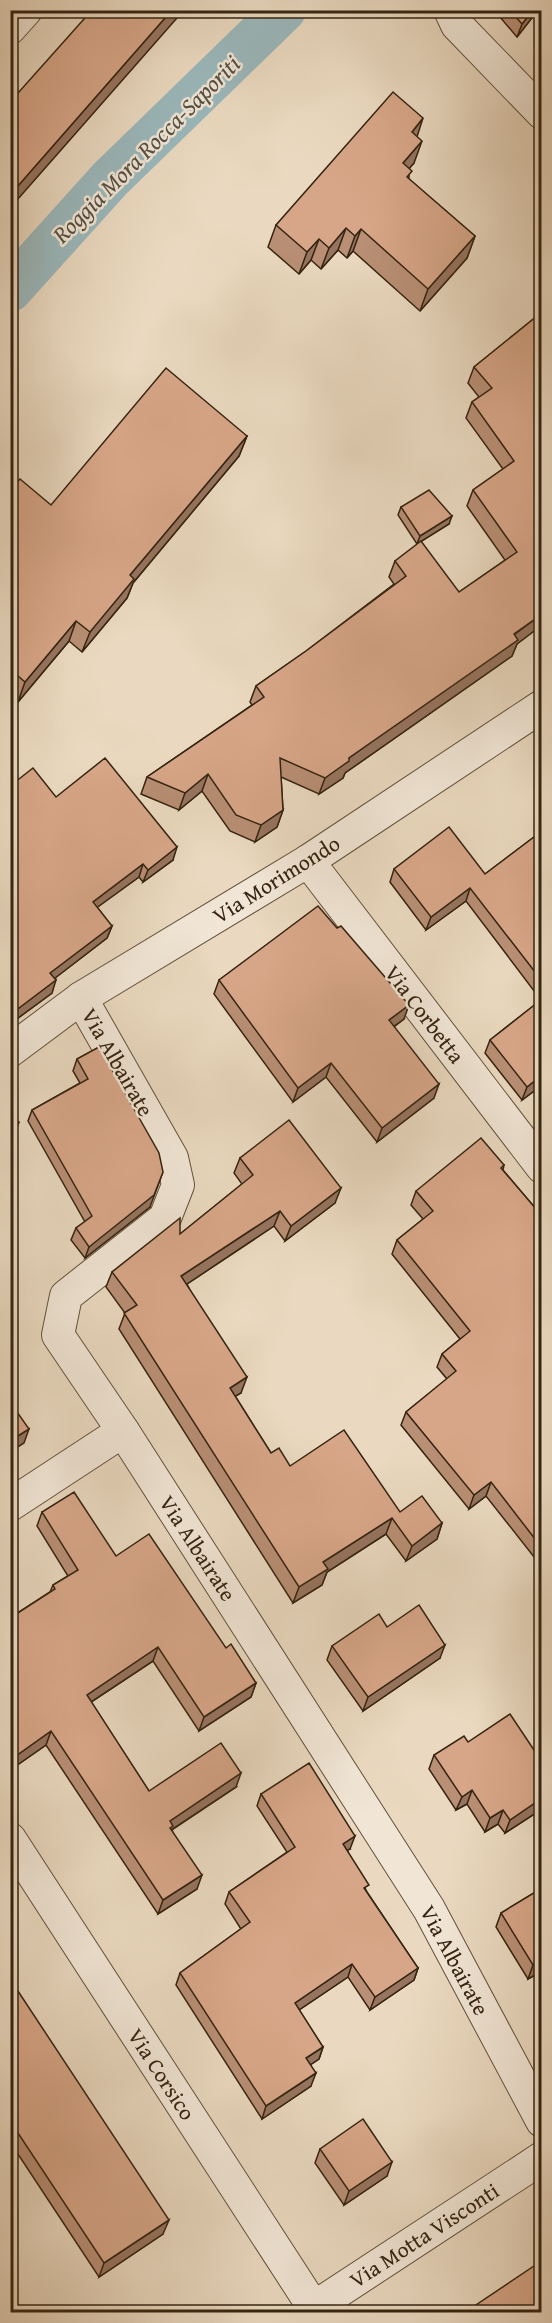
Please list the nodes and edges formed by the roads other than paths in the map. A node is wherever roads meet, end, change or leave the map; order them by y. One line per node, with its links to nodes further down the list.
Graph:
1 (26, 10): 3 (street)
2 (450, 10): 4 (street)
3 (10, 28)
4 (542, 113)
5 (537, 718): 6 (street, Via Morimondo)
6 (308, 861): 7 (street, Via Morimondo); 9 (street, Via Corbetta)
7 (81, 998): 8 (street, Via Morimondo); 10 (street, Via Albairate)
8 (10, 1051)
9 (542, 1167)
10 (123, 1431): 11 (street); 13 (street, Via Albairate)
11 (10, 1506)
12 (10, 1839): 15 (street, Via Corsico)
13 (542, 2121)
14 (542, 2158): 15 (street, Via Motta Visconti)
15 (310, 2310)

